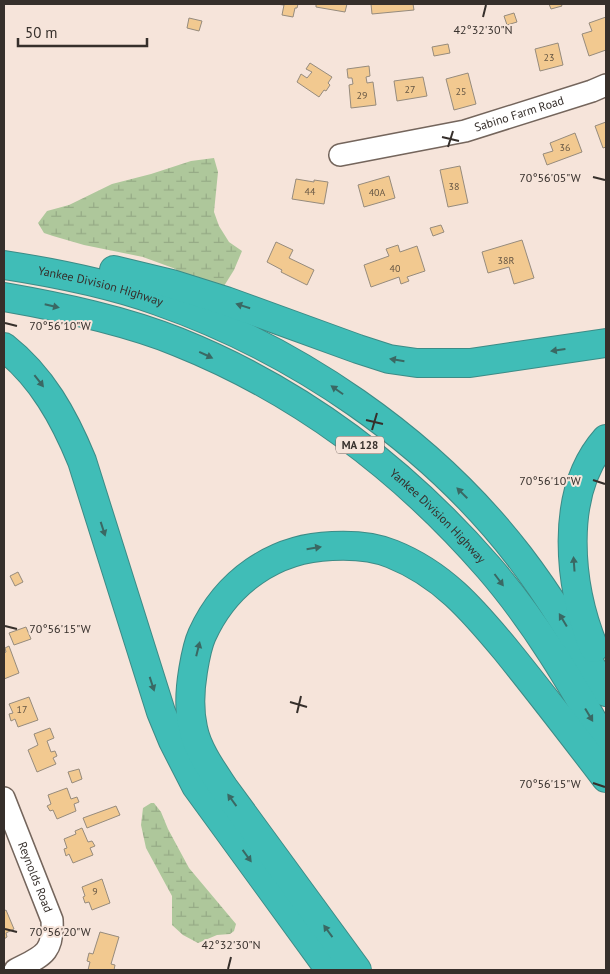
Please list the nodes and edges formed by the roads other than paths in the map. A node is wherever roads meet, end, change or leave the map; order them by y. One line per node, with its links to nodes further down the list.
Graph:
1 (606, 85): 2 (street, Sabino Farm Road)
2 (340, 155)
3 (4, 257): 6 (highway, one-way to 3)
4 (4, 265): 10 (highway, Yankee Division Highway / MA 128, one-way to 4)
5 (4, 297): 11 (highway, Yankee Division Highway / MA 128, one-way to 11)
6 (606, 343)
7 (4, 348): 15 (highway, one-way to 15)
8 (606, 439): 9 (highway, one-way to 8)
9 (606, 678)
10 (606, 692)
11 (606, 744)
12 (606, 778): 16 (highway, one-way to 12)
13 (4, 798): 14 (street, Reynolds Road)
14 (15, 970)
15 (330, 970)
16 (357, 970)

